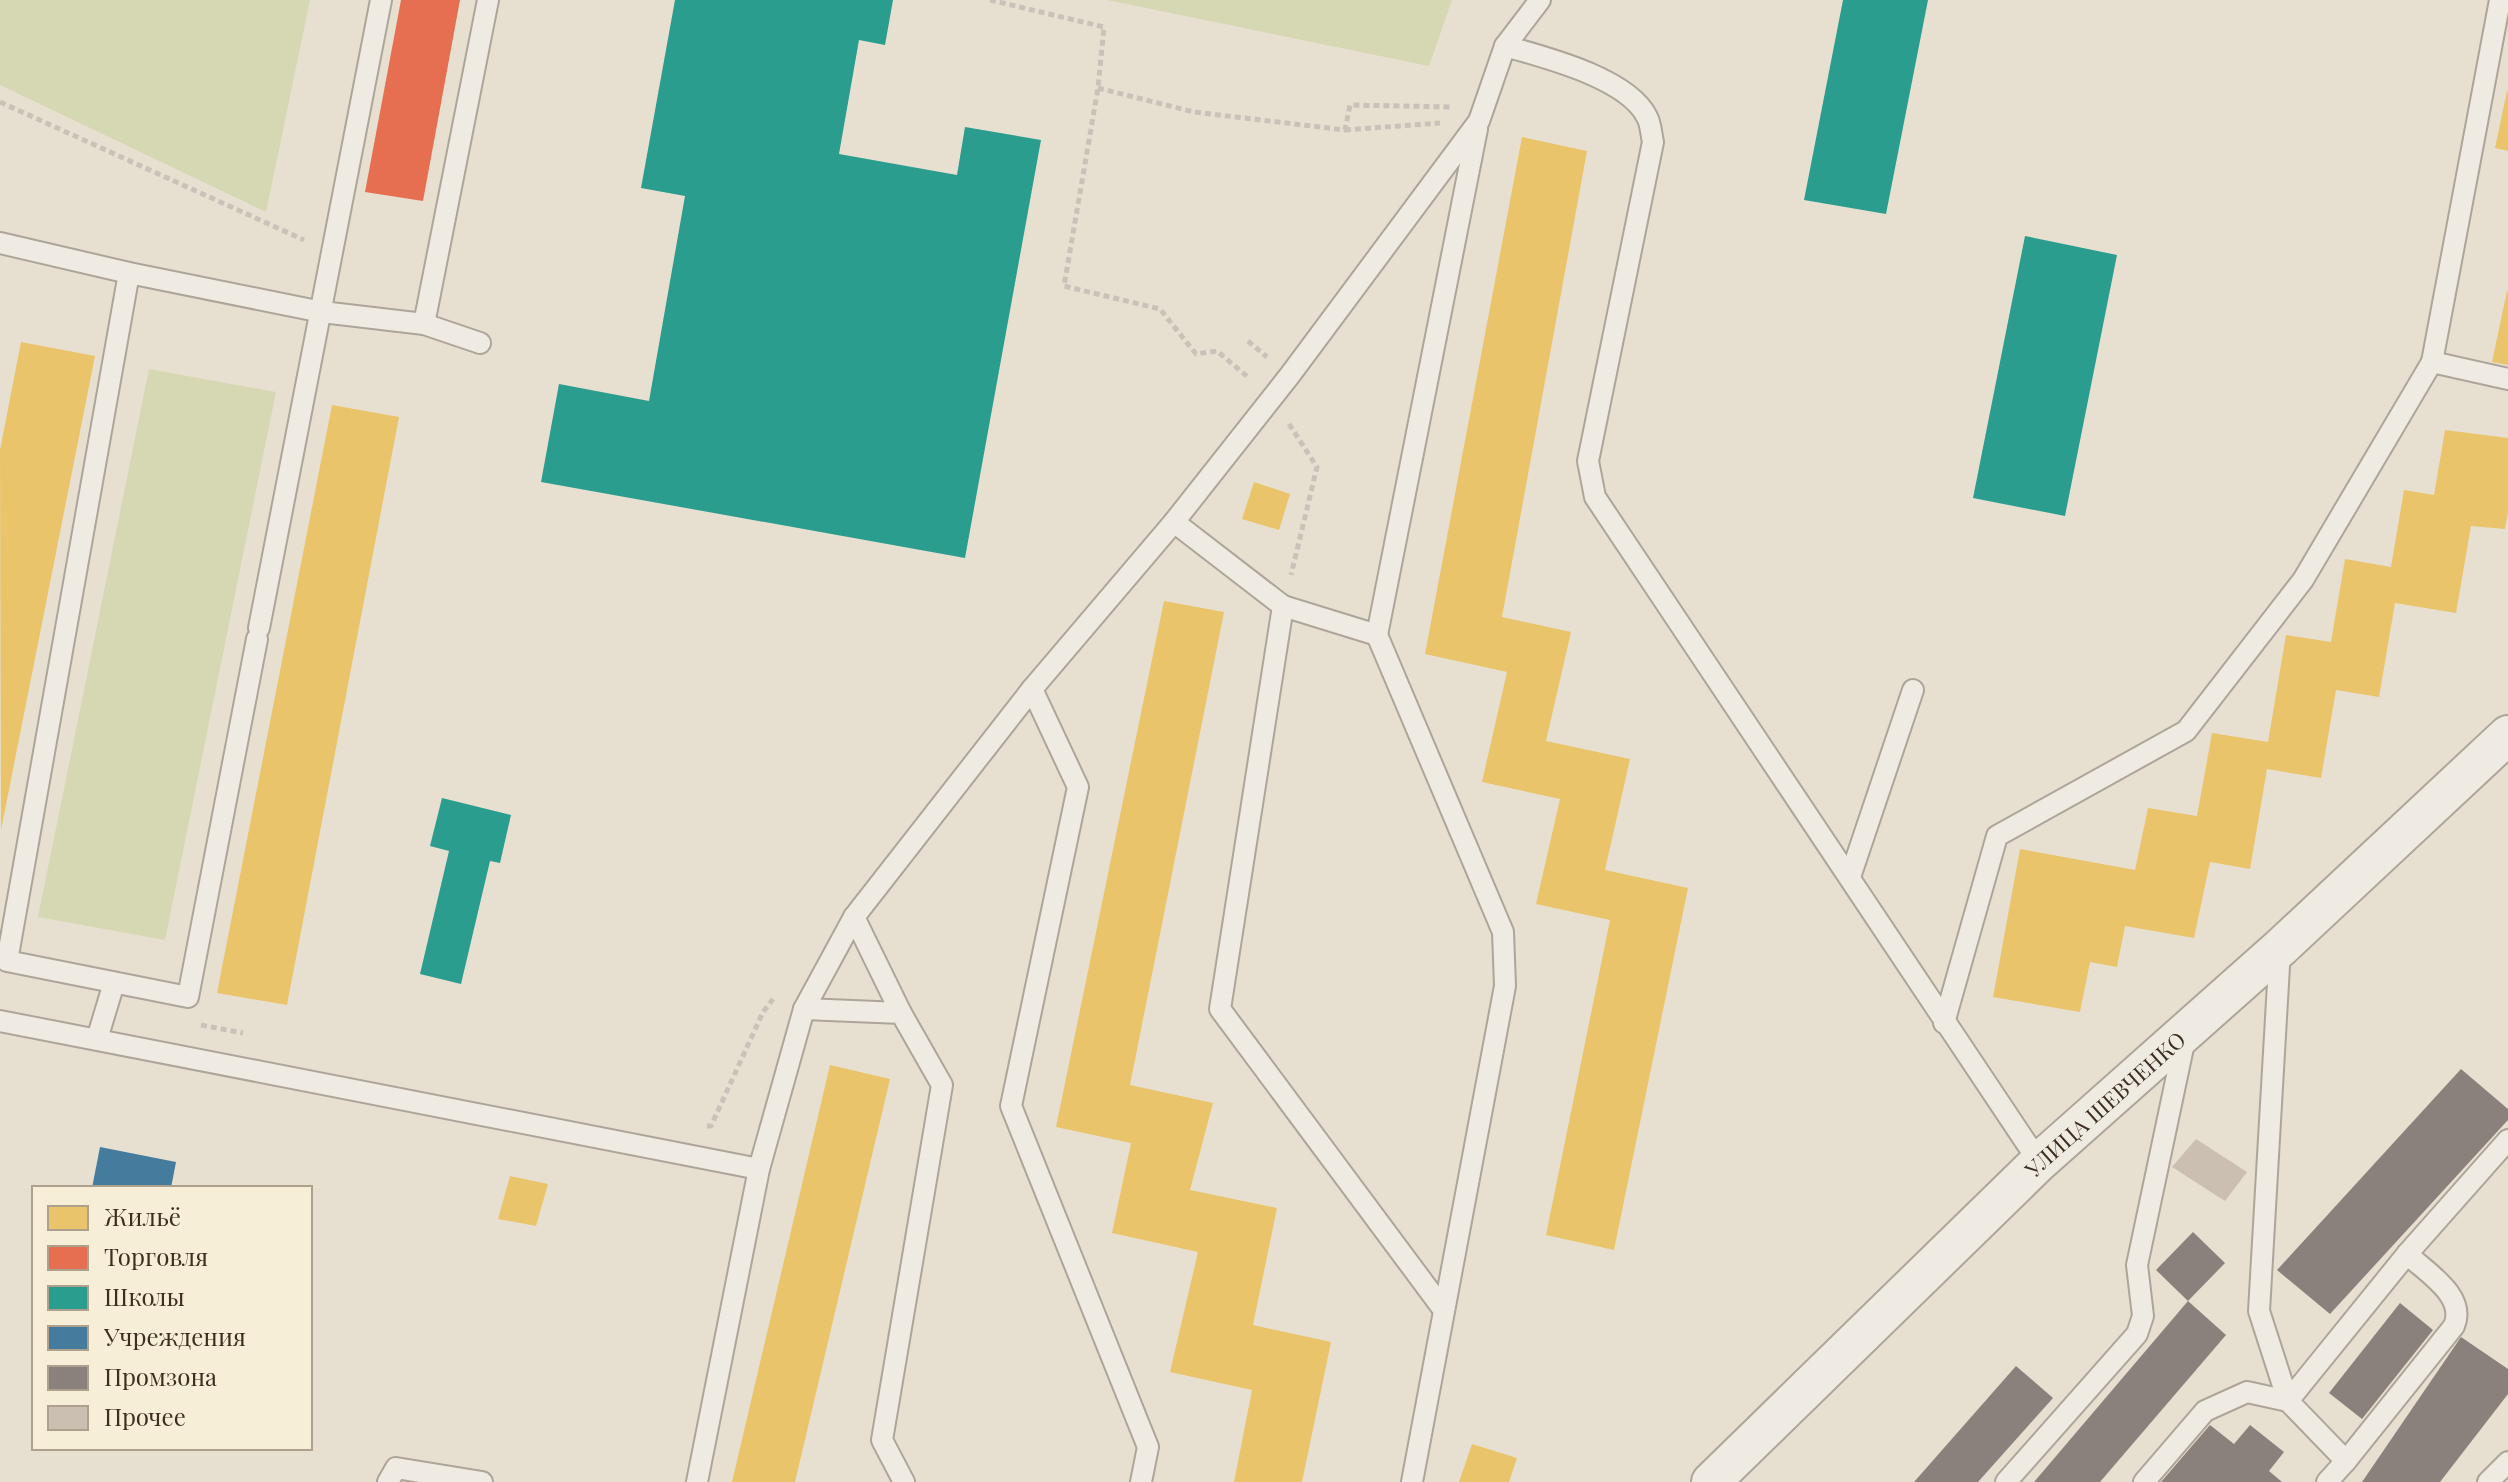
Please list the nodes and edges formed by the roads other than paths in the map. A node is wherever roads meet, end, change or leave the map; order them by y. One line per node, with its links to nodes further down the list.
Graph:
1 (381, 0): 9 (lane)
2 (488, 0): 10 (lane)
3 (1540, 0): 5 (lane)
4 (2500, 0): 12 (lane)
5 (1505, 46): 6 (lane); 20 (lane)
6 (1479, 121): 14 (lane); 16 (lane)
7 (0, 243): 8 (lane)
8 (129, 273): 9 (lane); 23 (lane)
9 (322, 312): 10 (lane); 23 (lane)
10 (424, 324): 11 (lane)
11 (480, 343)
12 (2432, 362): 13 (lane); 27 (lane)
13 (2508, 379)
14 (1174, 522): 15 (lane); 17 (lane)
15 (1283, 606): 16 (lane); 34 (lane)
16 (1377, 635): 34 (lane)
17 (1032, 689): 21 (lane); 42 (lane)
18 (1913, 690): 20 (lane)
19 (2508, 735): 22 (street, УЛИЦА ШЕВЧЕНКО)
20 (1850, 877): 27 (lane)
21 (854, 917): 24 (lane); 25 (lane)
22 (2280, 948): 28 (street, УЛИЦА ШЕВЧЕНКО); 35 (lane)
23 (114, 983): 29 (lane)
24 (804, 1009): 25 (lane); 32 (lane)
25 (901, 1013): 41 (lane)
26 (0, 1021): 29 (lane)
27 (1944, 1023): 31 (lane)
28 (2186, 1032): 31 (street, УЛИЦА ШЕВЧЕНКО); 45 (lane)
29 (97, 1039): 32 (lane)
30 (2508, 1140): 33 (lane)
31 (2039, 1162): 44 (street, УЛИЦА ШЕВЧЕНКО)
32 (759, 1169): 40 (lane)
33 (2407, 1254): 35 (lane); 36 (lane)
34 (1443, 1309): 43 (lane)
35 (2288, 1401): 36 (lane); 46 (lane)
36 (2346, 1461): 47 (lane)
37 (2508, 1462): 48 (lane)
38 (388, 1482): 39 (lane)
39 (482, 1482)
40 (697, 1482)
41 (904, 1482)
42 (1141, 1482)
43 (1412, 1482)
44 (1711, 1482)
45 (2006, 1482)
46 (2144, 1482)
47 (2327, 1482)
48 (2488, 1482)

